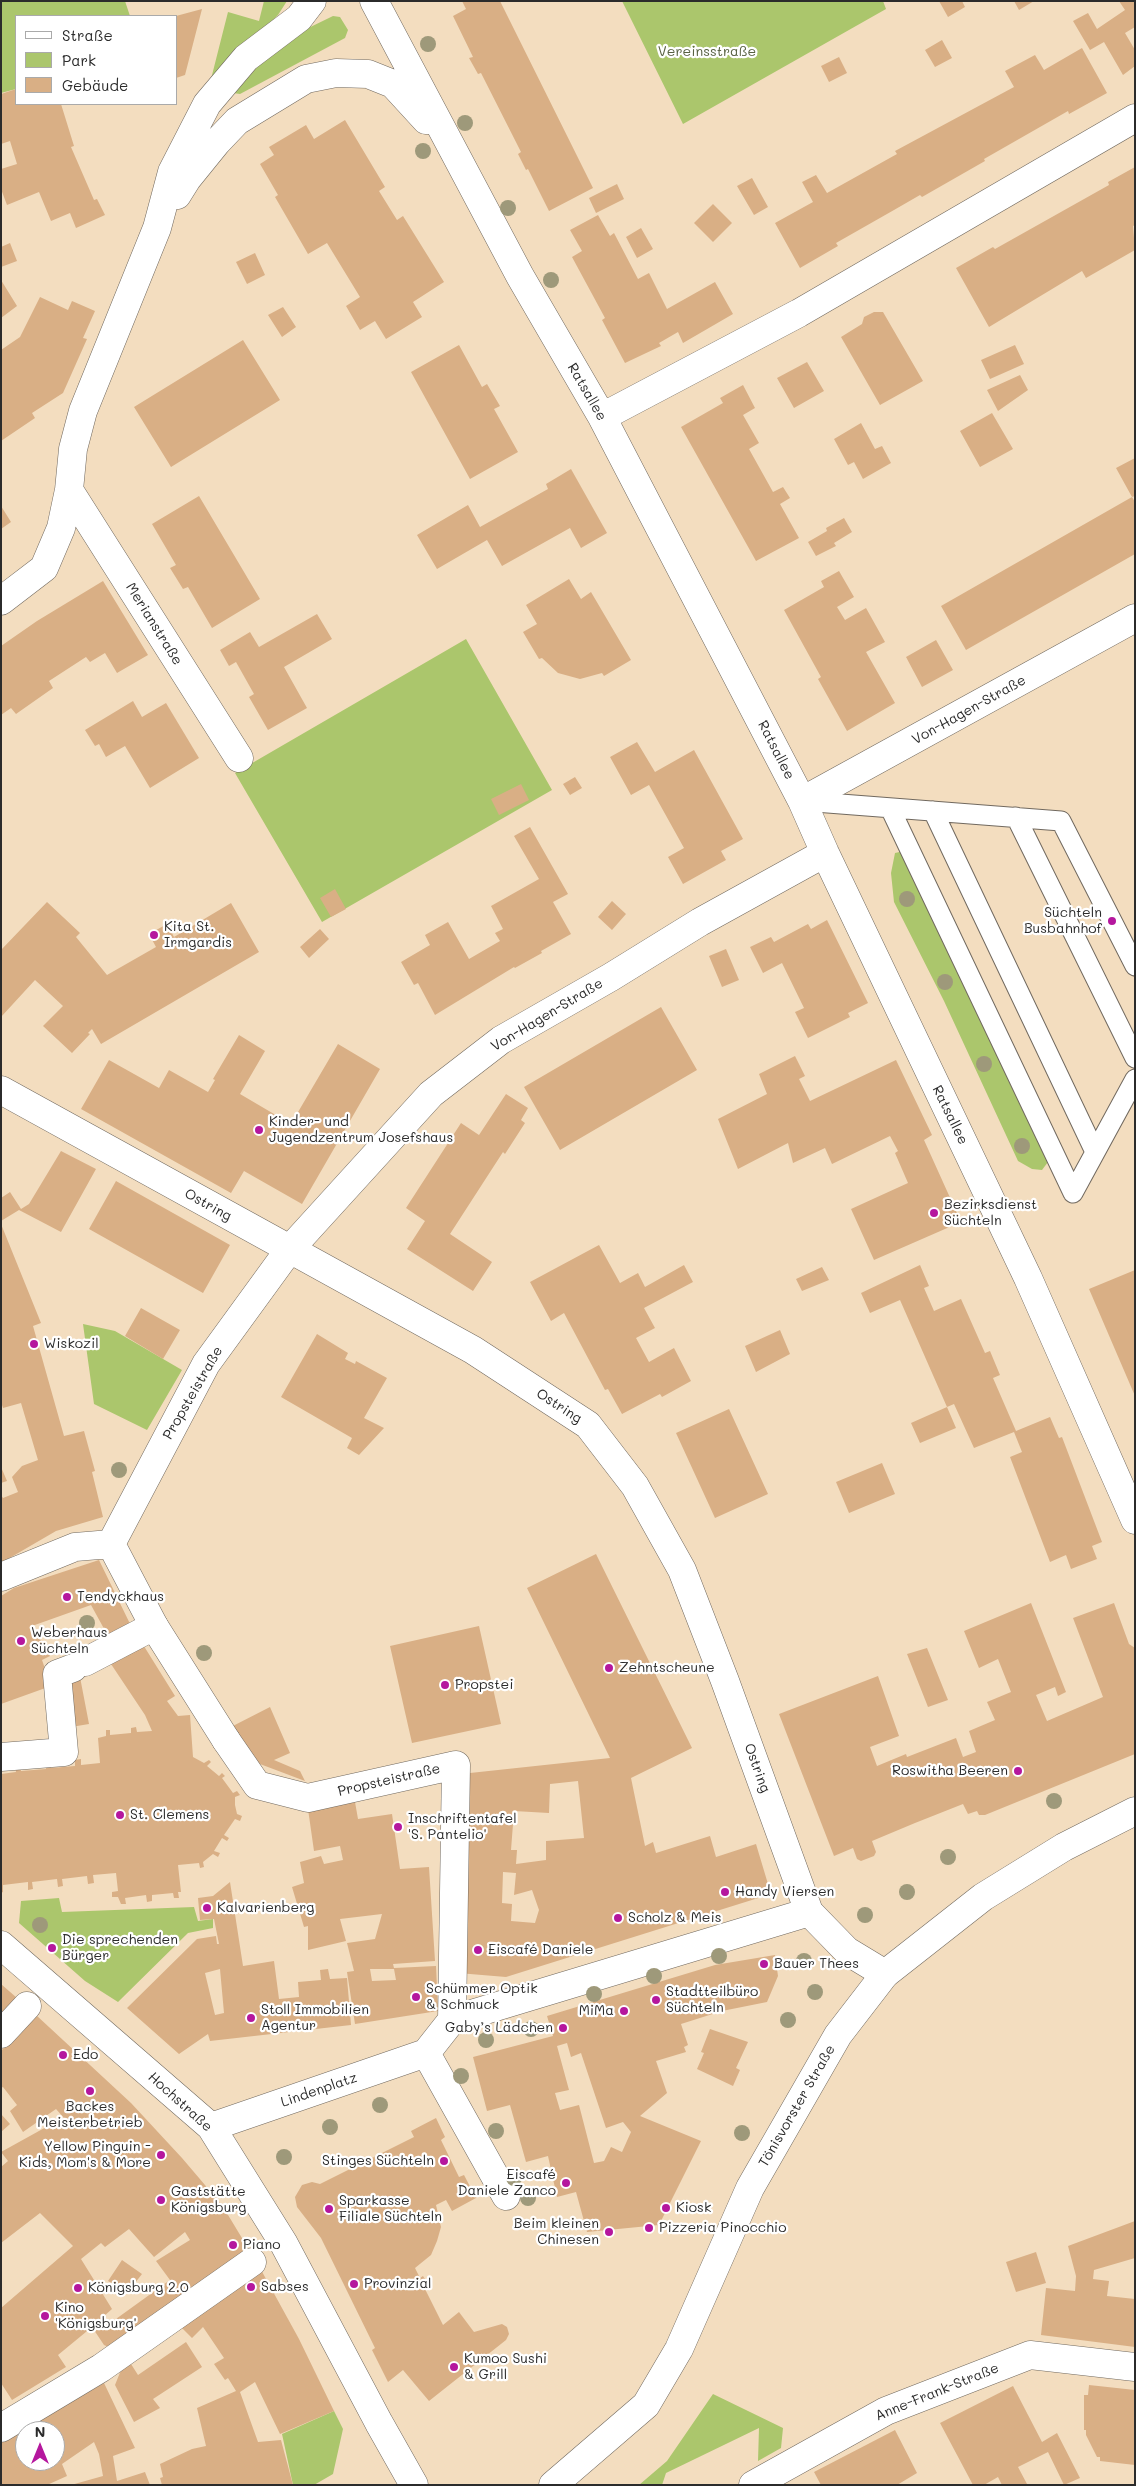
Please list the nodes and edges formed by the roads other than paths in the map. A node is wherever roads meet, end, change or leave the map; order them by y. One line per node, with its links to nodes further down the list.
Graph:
1 (312, 1): 5 (street)
2 (374, 1): 4 (street, Ratsallee)
3 (1135, 118): 6 (street)
4 (450, 144): 5 (street); 6 (street, Ratsallee)
5 (157, 228): 7 (street)
6 (602, 417): 11 (street, Ratsallee)
7 (69, 490): 8 (street); 10 (street, Merianstraße)
8 (1, 601)
9 (1135, 618): 11 (street, Von-Hagen-Straße)
10 (239, 758)
11 (802, 801): 12 (lane); 15 (street, Ratsallee)
12 (890, 808): 13 (lane); 20 (lane)
13 (933, 811): 14 (lane); 20 (lane)
14 (1016, 817): 16 (lane); 17 (lane)
15 (825, 853): 21 (street, Von-Hagen-Straße); 22 (street, Ratsallee)
16 (1135, 966)
17 (1135, 1058)
18 (1135, 1079): 20 (lane)
19 (1, 1090): 21 (street, Ostring)
20 (1095, 1152)
21 (289, 1250): 23 (street, Propsteistraße); 28 (street, Ostring)
22 (1135, 1520)
23 (111, 1544): 24 (street); 25 (street, Propsteistraße)
24 (1, 1577)
25 (154, 1626): 26 (street); 32 (street, Propsteistraße)
26 (1, 1758)
27 (1135, 1811): 30 (street, Tönisvorster Straße)
28 (809, 1912): 30 (street, Ostring); 32 (street)
29 (1, 1945): 31 (street, Hochstraße)
30 (885, 1974): 41 (street, Tönisvorster Straße)
31 (46, 1986): 33 (street); 35 (street, Hochstraße)
32 (452, 2020): 34 (street)
33 (1, 2034)
34 (426, 2053): 35 (street, Lindenplatz); 36 (street)
35 (211, 2127): 37 (street, Hochstraße)
36 (506, 2196)
37 (284, 2244): 39 (street); 40 (street, Hochstraße)
38 (1135, 2367): 42 (street, Anne-Frank-Straße)
39 (1, 2428)
40 (414, 2485)
41 (552, 2485)
42 (753, 2485)

